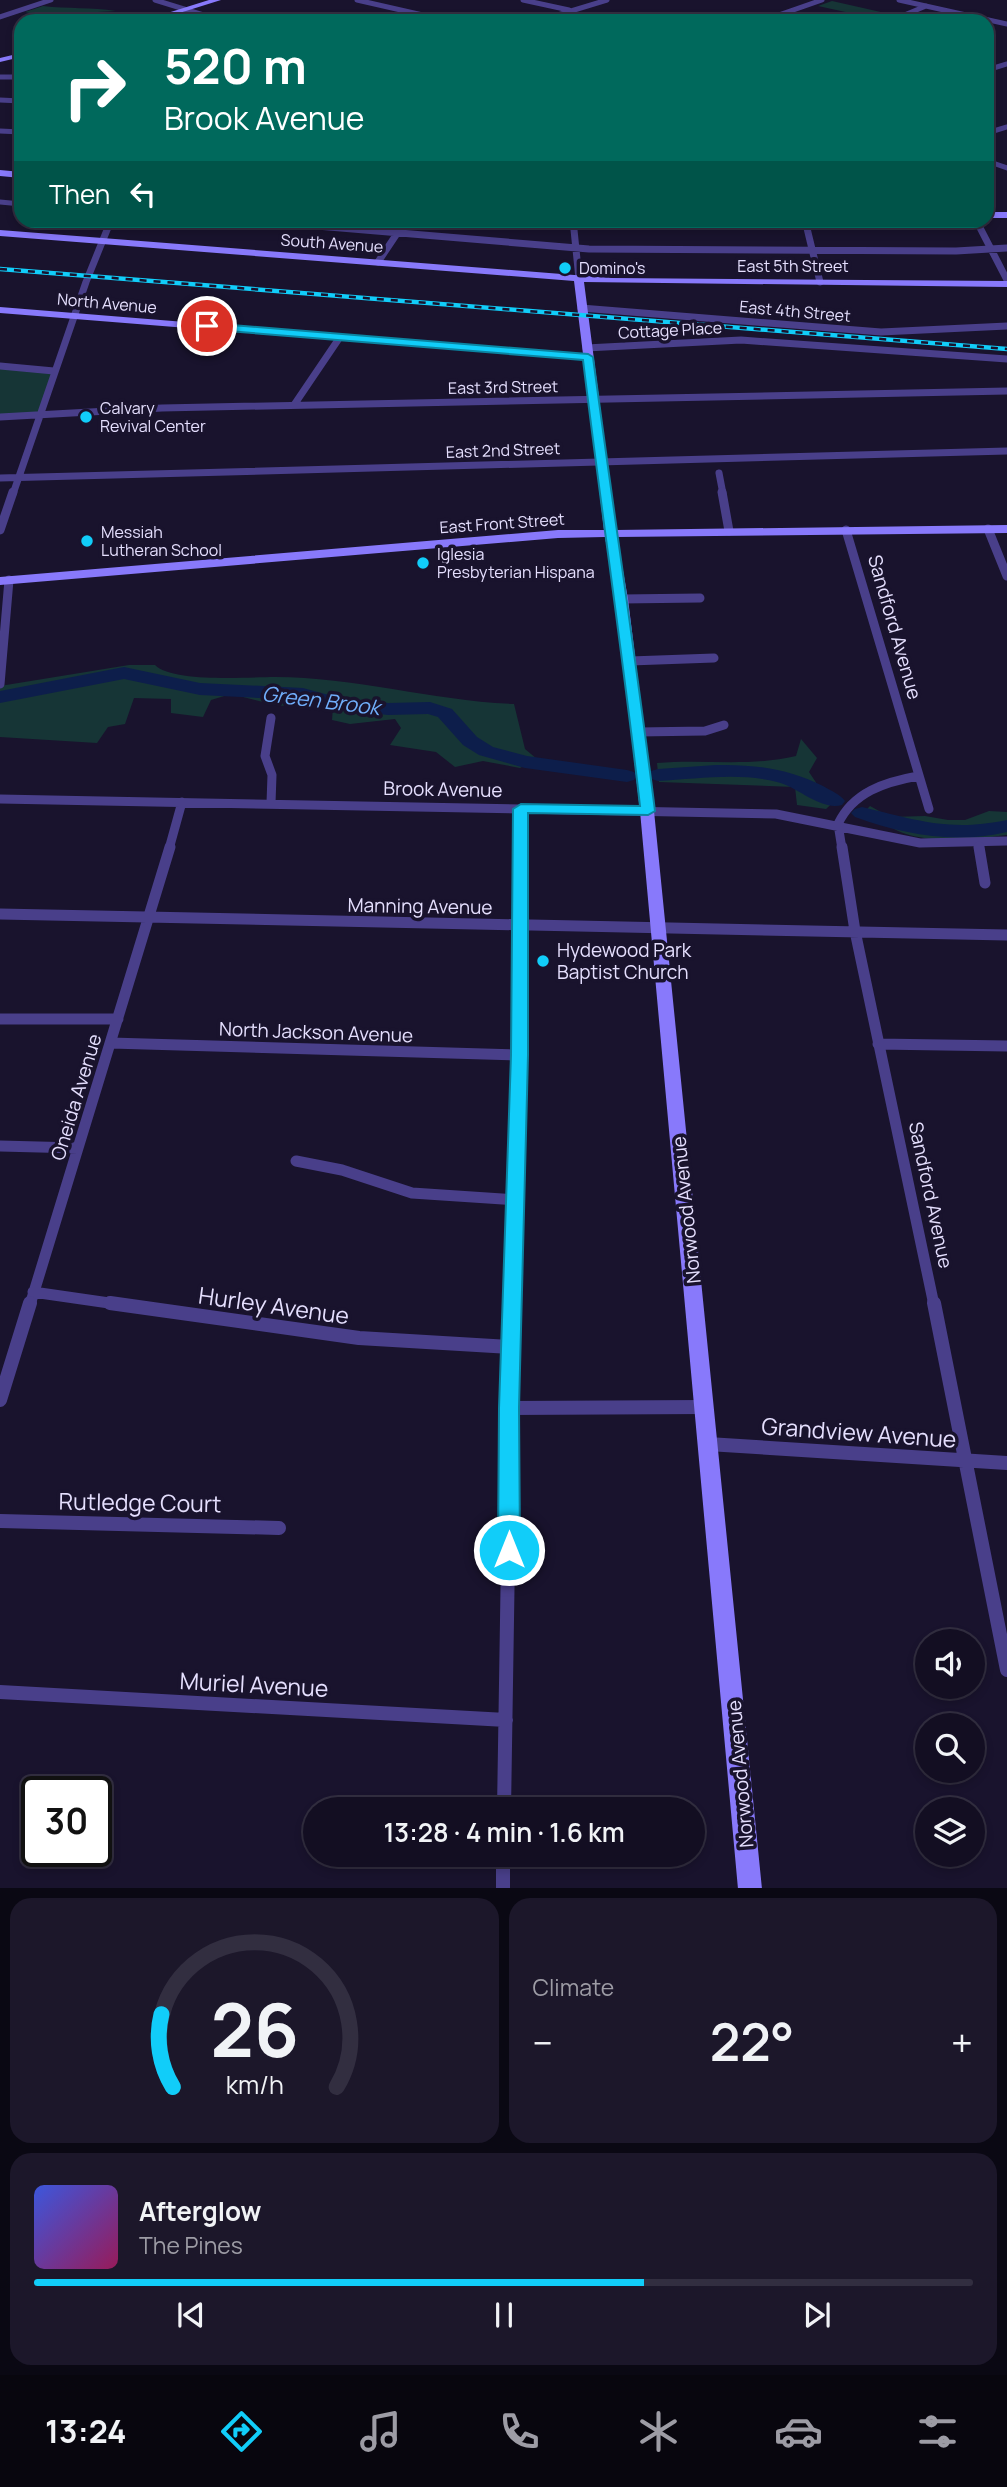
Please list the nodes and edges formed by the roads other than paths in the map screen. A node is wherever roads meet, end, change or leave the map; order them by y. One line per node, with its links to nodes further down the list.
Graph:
1 (51, 0): 19 (street)
2 (155, 0): 10 (street)
3 (217, 0): 10 (street)
4 (357, 0): 14 (street)
5 (523, 0): 11 (street)
6 (607, 0): 11 (street)
7 (822, 0): 16 (street)
8 (898, 0): 9 (street)
9 (927, 6): 17 (street); 18 (street)
10 (186, 9): 12 (street); 13 (street)
11 (572, 10): 15 (street)
12 (169, 14)
13 (201, 14)
14 (416, 14)
15 (560, 14)
16 (782, 14)
17 (907, 14)
18 (963, 14)
19 (0, 17)
20 (108, 228): 28 (street)
21 (348, 228): 26 (street)
22 (402, 228): 26 (street)
23 (574, 228): 29 (street)
24 (807, 228): 32 (street)
25 (980, 228): 31 (street)
26 (399, 232): 29 (street); 33 (street)
27 (0, 233): 28 (street, South Avenue)
28 (103, 241): 33 (street, South Avenue); 39 (street)
29 (575, 247): 32 (street); 34 (street)
30 (1007, 248): 31 (street)
31 (991, 249): 32 (street); 36 (street)
32 (812, 251): 35 (street)
33 (378, 262): 34 (street, South Avenue)
34 (579, 279): 35 (street, East 5th Street); 37 (street, Norwood Avenue)
35 (820, 282): 36 (street, East 5th Street)
36 (1007, 282)
37 (581, 307): 40 (street, East 4th Street); 42 (street, Norwood Avenue)
38 (0, 310): 39 (street, North Avenue)
39 (74, 316): 41 (street, North Avenue); 45 (street)
40 (1007, 326)
41 (340, 337): 42 (street, North Avenue); 48 (street)
42 (587, 352): 43 (street, Cottage Place); 47 (street, Norwood Avenue)
43 (1007, 359)
44 (0, 366): 45 (street)
45 (54, 371): 49 (street)
46 (1007, 391): 47 (street, East 3rd Street)
47 (593, 399): 48 (street, East 3rd Street); 52 (street, Norwood Avenue)
48 (294, 405): 49 (street, East 3rd Street)
49 (40, 414): 50 (street, East 3rd Street); 54 (street)
50 (0, 417)
51 (1007, 451): 52 (street, East 2nd Street)
52 (601, 461): 54 (street, East 2nd Street); 61 (street, Norwood Avenue)
53 (719, 473): 60 (street)
54 (18, 477): 55 (street, East 2nd Street); 58 (street)
55 (0, 478)
56 (988, 529): 57 (street, East Front Street); 59 (street, East Front Street); 62 (street)
57 (1007, 529)
58 (0, 530)
59 (846, 530): 60 (street, East Front Street); 72 (street, Sandford Avenue)
60 (729, 531): 61 (street, East Front Street)
61 (610, 532): 63 (street, East Front Street); 65 (street, Norwood Avenue)
62 (1007, 576)
63 (5, 580): 68 (street)
64 (700, 598): 65 (street)
65 (622, 599): 67 (street, Norwood Avenue)
66 (714, 657): 67 (street)
67 (630, 661): 71 (street, Norwood Avenue)
68 (0, 684)
69 (271, 718): 75 (street)
70 (724, 725): 71 (street)
71 (638, 732): 78 (street, Norwood Avenue)
72 (918, 776): 77 (street, Sandford Avenue); 79 (street)
73 (0, 799): 74 (street, Brook Avenue)
74 (181, 802): 75 (street, Brook Avenue); 84 (street, Oneida Avenue)
75 (271, 803): 76 (street, Brook Avenue)
76 (521, 809): 78 (street, Brook Avenue); 85 (street)
77 (929, 810)
78 (648, 811): 79 (street, Brook Avenue); 86 (street, Norwood Avenue)
79 (839, 819): 81 (street, Brook Avenue); 87 (street, Sandford Avenue)
80 (1007, 841): 81 (street, Brook Avenue)
81 (978, 843): 82 (street)
82 (985, 883)
83 (0, 914): 84 (street, Manning Avenue)
84 (147, 918): 85 (street, Manning Avenue); 90 (street, Oneida Avenue)
85 (519, 925): 86 (street, Manning Avenue); 94 (street)
86 (659, 928): 87 (street, Manning Avenue); 102 (street, Norwood Avenue)
87 (855, 931): 88 (street, Manning Avenue); 92 (street, Sandford Avenue)
88 (1007, 935)
89 (0, 1019): 90 (street)
90 (118, 1019): 91 (street, Oneida Avenue)
91 (111, 1044): 94 (street, North Jackson Avenue); 96 (street, Oneida Avenue)
92 (878, 1044): 93 (street); 105 (street, Sandford Avenue)
93 (1007, 1046)
94 (520, 1055): 98 (street)
95 (0, 1146): 96 (street)
96 (78, 1148): 99 (street, Oneida Avenue)
97 (296, 1161): 98 (street)
98 (516, 1200): 100 (street)
99 (33, 1292): 100 (street, Hurley Avenue); 101 (street, Oneida Avenue)
100 (511, 1347): 103 (street)
101 (0, 1400)
102 (705, 1407): 103 (street); 104 (street, Norwood Avenue)
103 (509, 1408): 111 (street)
104 (708, 1444): 105 (street, Grandview Avenue); 115 (street, Norwood Avenue)
105 (965, 1460): 106 (street, Grandview Avenue); 109 (street, Sandford Avenue)
106 (1007, 1463)
107 (0, 1521): 108 (street, Rutledge Court)
108 (279, 1528)
109 (1007, 1671)
110 (0, 1692): 111 (street, Muriel Avenue)
111 (506, 1720): 112 (street)
112 (504, 1797)
113 (503, 1867): 114 (street)
114 (503, 1888)
115 (750, 1888)

